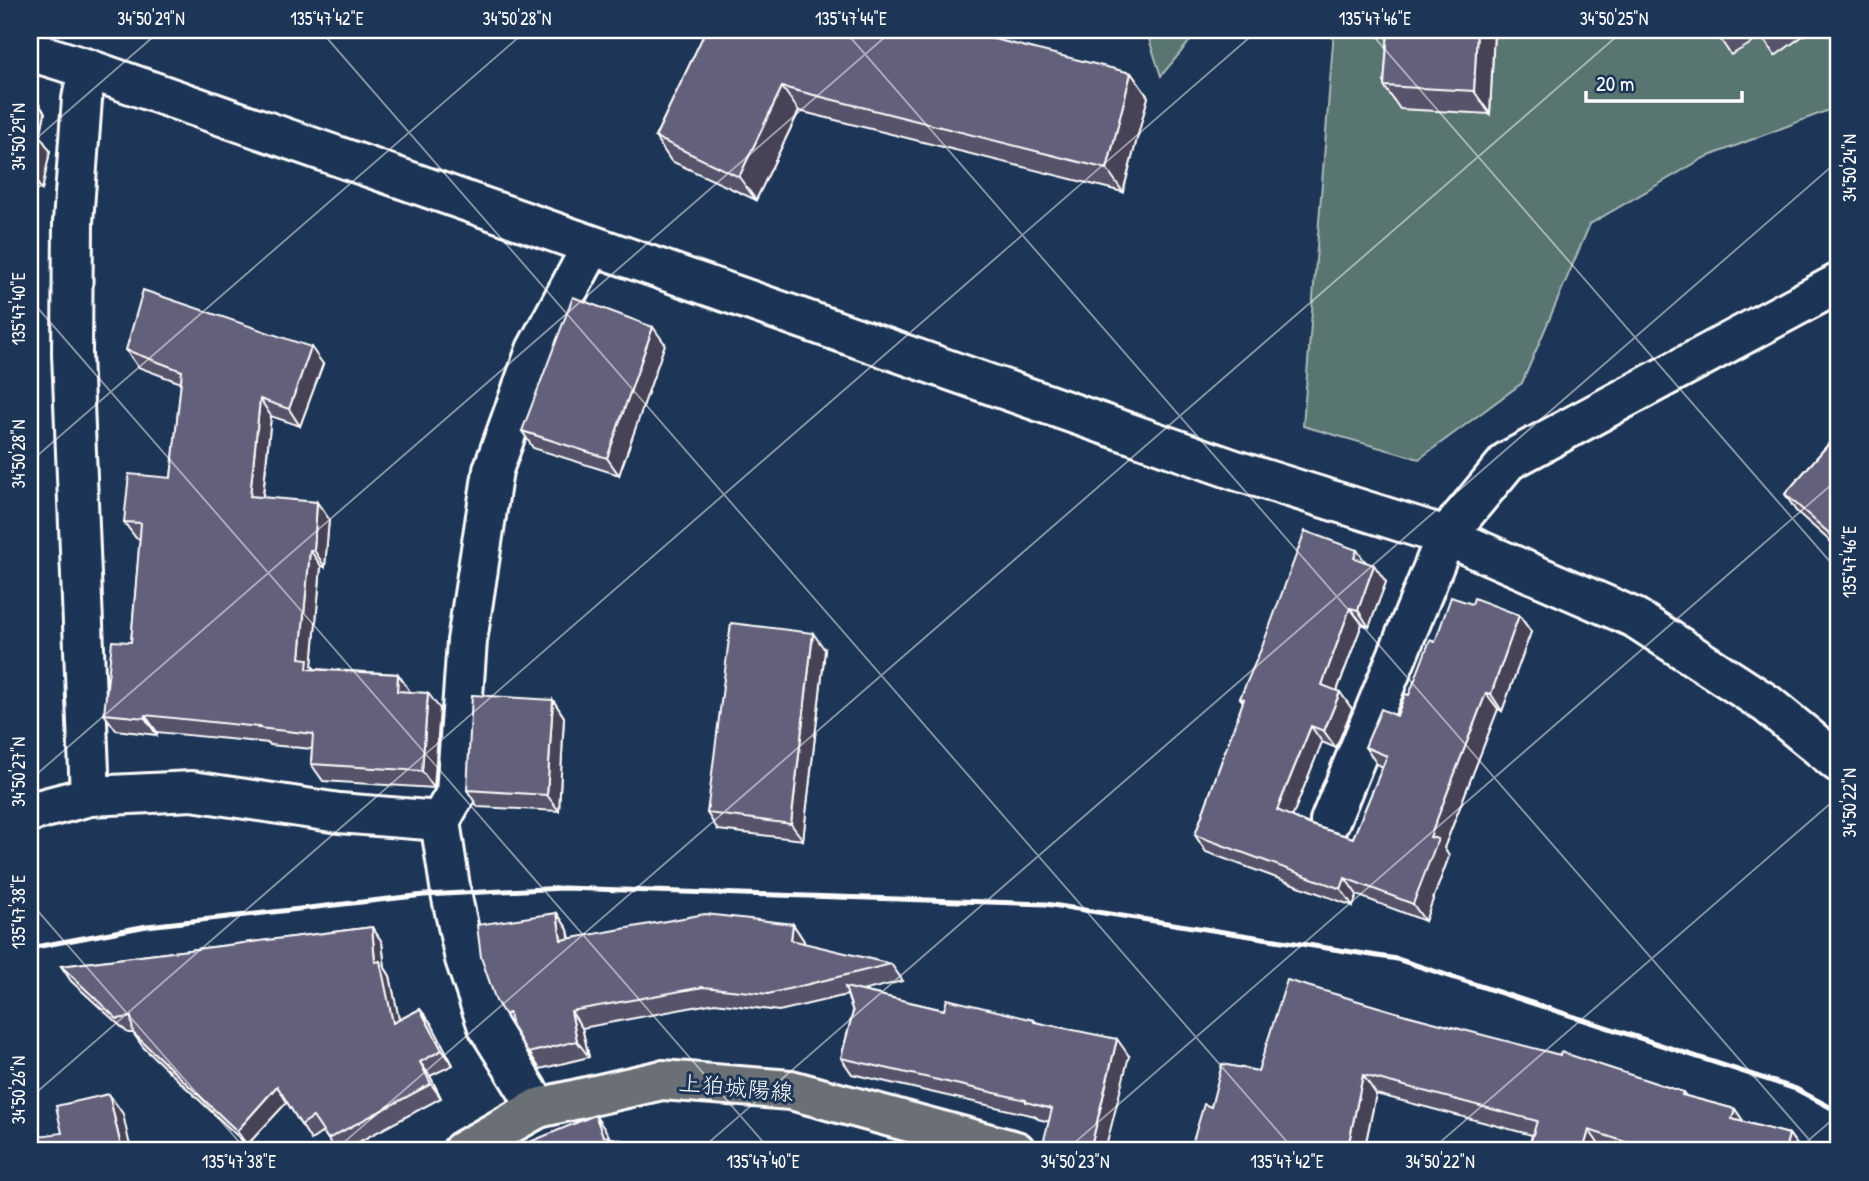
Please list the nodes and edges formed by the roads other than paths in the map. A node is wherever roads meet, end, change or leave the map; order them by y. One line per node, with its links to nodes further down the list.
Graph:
1 (30, 51): 2 (street)
2 (88, 69): 3 (street); 7 (street)
3 (592, 246): 5 (street); 9 (street)
4 (1839, 283): 5 (street)
5 (1446, 536): 6 (street); 10 (street)
6 (1839, 763)
7 (89, 796): 8 (street); 9 (street)
8 (30, 812)
9 (440, 821): 11 (street)
10 (1330, 821)
11 (538, 1108): 12 (main road, 上狛城陽線); 13 (main road, 上狛城陽線)
12 (462, 1151)
13 (1016, 1151)

